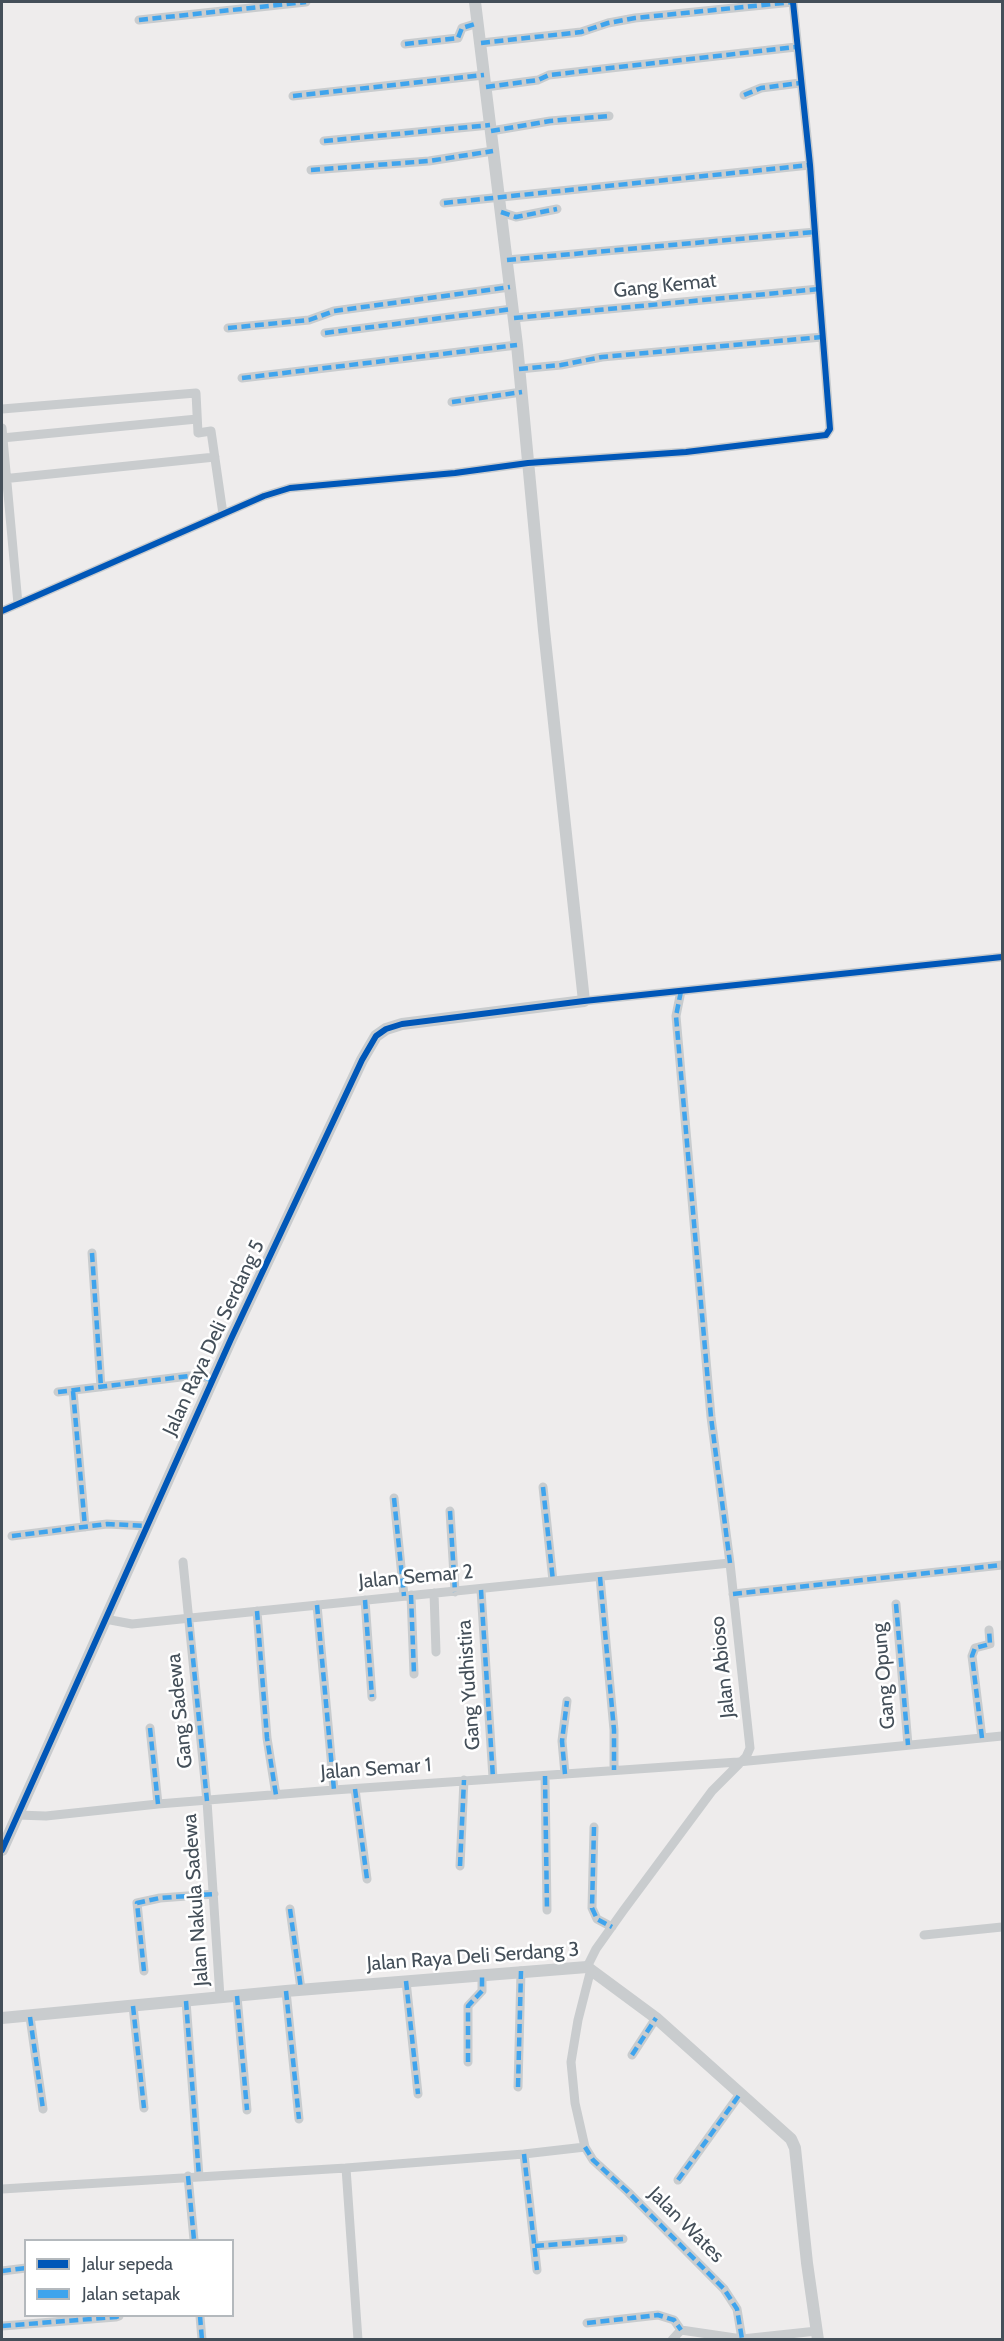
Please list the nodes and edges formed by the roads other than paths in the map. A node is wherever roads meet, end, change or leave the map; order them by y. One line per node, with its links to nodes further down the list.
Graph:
1 (195, 2): 5 (street)
2 (306, 2): 5 (street)
3 (475, 2): 7 (street)
4 (793, 2): 8 (street); 10 (street)
5 (196, 13): 6 (street)
6 (139, 20)
7 (478, 23): 8 (street); 9 (street)
8 (481, 43): 11 (street)
9 (405, 44)
10 (796, 46): 11 (street); 12 (street)
11 (485, 81): 14 (street); 16 (street)
12 (800, 82): 13 (street); 19 (street)
13 (744, 95)
14 (293, 96)
15 (609, 116): 16 (street)
16 (491, 128): 17 (street); 18 (street)
17 (324, 141)
18 (493, 151): 20 (street); 21 (street)
19 (810, 165): 21 (street); 25 (street)
20 (311, 170)
21 (499, 197): 22 (street); 24 (street)
22 (444, 203)
23 (557, 209): 24 (street)
24 (501, 212): 26 (street)
25 (815, 232): 26 (street); 28 (street)
26 (507, 260): 27 (street)
27 (510, 287): 29 (street); 30 (street)
28 (819, 288): 29 (street, Gang Kemat); 32 (street)
29 (513, 314): 31 (street, Gang Kemat); 33 (street)
30 (228, 328)
31 (325, 333)
32 (822, 337): 34 (street); 43 (street)
33 (517, 345): 34 (street); 35 (street)
34 (519, 369): 36 (street)
35 (242, 378)
36 (522, 392): 37 (street); 43 (street)
37 (452, 402)
38 (2, 409): 39 (street)
39 (197, 419): 41 (street); 42 (street)
40 (2, 428): 41 (street)
41 (2, 438): 44 (street)
42 (215, 457): 44 (street); 45 (street)
43 (528, 463): 45 (street); 51 (street)
44 (4, 479): 46 (street)
45 (223, 514): 47 (street)
46 (6, 522): 47 (street)
47 (18, 604): 48 (street)
48 (2, 611)
49 (1002, 957): 50 (street)
50 (681, 991): 51 (street); 64 (street, Jalan Abioso)
51 (584, 1001): 53 (street, Jalan Raya Deli Serdang 5)
52 (92, 1253): 54 (street)
53 (212, 1382): 54 (street); 60 (street, Jalan Raya Deli Serdang 5)
54 (101, 1387): 55 (street)
55 (73, 1391): 56 (street); 61 (street)
56 (58, 1392)
57 (543, 1487): 67 (street)
58 (394, 1498): 72 (street)
59 (450, 1511): 69 (street)
60 (147, 1526): 61 (street); 78 (street, Jalan Raya Deli Serdang 5)
61 (85, 1527): 62 (street)
62 (12, 1536)
63 (183, 1562): 77 (street, Gang Sadewa)
64 (730, 1563): 66 (street, Jalan Semar 2); 71 (street, Jalan Abioso)
65 (1002, 1565): 71 (street)
66 (600, 1577): 67 (street, Jalan Semar 2); 89 (street)
67 (553, 1581): 68 (street, Jalan Semar 2)
68 (481, 1590): 69 (street, Jalan Semar 2); 92 (street, Gang Yudhistira)
69 (455, 1592): 70 (street, Jalan Semar 2)
70 (434, 1593): 72 (street, Jalan Semar 2); 80 (street)
71 (733, 1594): 88 (street, Jalan Abioso)
72 (408, 1595): 73 (street, Jalan Semar 2); 81 (street)
73 (365, 1600): 75 (street, Jalan Semar 2); 82 (street)
74 (896, 1604): 87 (street, Gang Opung)
75 (317, 1605): 76 (street, Jalan Semar 2); 95 (street)
76 (257, 1611): 77 (street, Jalan Semar 2); 96 (street)
77 (189, 1618): 78 (street, Jalan Semar 2); 97 (street, Gang Sadewa)
78 (107, 1620): 99 (street, Jalan Raya Deli Serdang 5)
79 (989, 1630): 86 (street)
80 (436, 1652)
81 (414, 1674)
82 (372, 1697)
83 (567, 1701): 90 (street)
84 (150, 1728): 98 (street)
85 (1002, 1736): 86 (street, Jalan Semar 1)
86 (982, 1738): 87 (street, Jalan Semar 1)
87 (908, 1745): 88 (street, Jalan Semar 1)
88 (729, 1763): 89 (street, Jalan Semar 1); 107 (street, Jalan Abioso)
89 (614, 1770): 90 (street, Jalan Semar 1)
90 (565, 1774): 91 (street, Jalan Semar 1)
91 (545, 1776): 92 (street, Jalan Semar 1); 106 (street)
92 (493, 1778): 93 (street, Jalan Semar 1)
93 (464, 1780): 94 (street, Jalan Semar 1); 102 (street)
94 (355, 1789): 95 (street, Jalan Semar 1); 103 (street)
95 (334, 1790): 96 (street, Jalan Semar 1)
96 (276, 1795): 97 (street, Jalan Semar 1)
97 (207, 1801): 98 (street, Jalan Semar 1); 104 (street, Jalan Nakula Sadewa)
98 (158, 1804): 99 (street, Jalan Semar 1)
99 (20, 1816): 101 (street, Jalan Raya Deli Serdang 5)
100 (594, 1827): 107 (street)
101 (2, 1850)
102 (460, 1866)
103 (367, 1879)
104 (214, 1894): 111 (street); 118 (street, Jalan Nakula Sadewa)
105 (290, 1909): 115 (street)
106 (547, 1910)
107 (612, 1927): 110 (street, Jalan Abioso)
108 (1002, 1927): 109 (street)
109 (924, 1935)
110 (589, 1968): 112 (street, Jalan Raya Deli Serdang 3); 123 (street, Jalan Raya Deli Serdang 3); 133 (street, Jalan Abioso)
111 (144, 1971)
112 (521, 1971): 113 (street, Jalan Raya Deli Serdang 3); 126 (street)
113 (482, 1975): 114 (street, Jalan Raya Deli Serdang 3); 125 (street)
114 (406, 1981): 115 (street, Jalan Raya Deli Serdang 3); 127 (street)
115 (300, 1989): 116 (street, Jalan Raya Deli Serdang 3)
116 (286, 1990): 117 (street, Jalan Raya Deli Serdang 3); 132 (street)
117 (237, 1996): 118 (street, Jalan Raya Deli Serdang 3); 131 (street)
118 (220, 1997): 119 (street, Jalan Raya Deli Serdang 3)
119 (186, 2001): 120 (street, Jalan Raya Deli Serdang 3); 137 (street)
120 (133, 2006): 121 (street, Jalan Raya Deli Serdang 3); 129 (street)
121 (30, 2017): 122 (street, Jalan Raya Deli Serdang 3); 130 (street)
122 (2, 2018)
123 (656, 2018): 124 (street); 128 (street, Jalan Raya Deli Serdang 3)
124 (632, 2055)
125 (468, 2062)
126 (518, 2087)
127 (418, 2094)
128 (740, 2094): 138 (street); 151 (street, Jalan Raya Deli Serdang 3)
129 (144, 2108)
130 (43, 2109)
131 (247, 2110)
132 (299, 2119)
133 (585, 2147): 134 (street); 152 (street, Jalan Wates)
134 (524, 2154): 135 (street); 142 (street)
135 (346, 2168): 137 (street); 154 (street)
136 (189, 2176): 137 (street); 139 (street); 140 (street)
137 (199, 2176)
138 (678, 2180)
139 (2, 2189)
140 (194, 2239)
141 (623, 2239): 142 (street)
142 (535, 2247): 144 (street)
143 (24, 2268): 145 (street)
144 (537, 2270)
145 (2, 2271)
146 (118, 2317): 149 (street)
147 (200, 2317): 153 (street)
148 (587, 2324): 150 (street)
149 (2, 2326)
150 (681, 2330): 152 (street); 155 (street)
151 (818, 2335): 152 (street)
152 (742, 2339)
153 (202, 2340)
154 (358, 2340)
155 (672, 2340)

